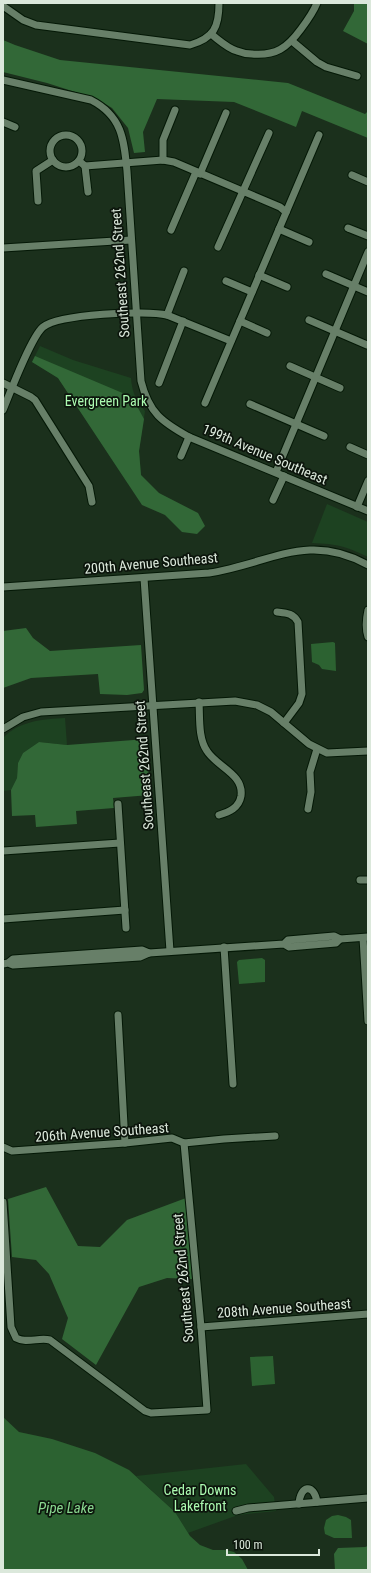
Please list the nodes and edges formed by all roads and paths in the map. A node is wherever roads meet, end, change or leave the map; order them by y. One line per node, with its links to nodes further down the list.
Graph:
1 (219, 3): 4 (street)
2 (317, 3): 5 (street)
3 (3, 6): 4 (street)
4 (212, 34): 5 (street)
5 (292, 41): 6 (street)
6 (357, 76)
7 (3, 80): 17 (street, Southeast 262nd Street)
8 (175, 110): 15 (street)
9 (226, 113): 19 (street)
10 (3, 122): 11 (street)
11 (15, 127)
12 (269, 133): 23 (street)
13 (319, 135): 25 (street)
14 (53, 160): 16 (street); 16 (street); 24 (street)
15 (163, 160): 17 (street); 19 (street)
16 (79, 161): 18 (street)
17 (126, 164): 18 (street); 30 (street, Southeast 262nd Street)
18 (85, 166): 22 (street)
19 (198, 173): 23 (street); 28 (street)
20 (352, 175): 21 (street)
21 (368, 182)
22 (88, 192)
23 (243, 192): 25 (street); 32 (street)
24 (38, 201)
25 (286, 212): 27 (street)
26 (348, 228): 29 (street)
27 (279, 229): 31 (street); 37 (street)
28 (171, 230)
29 (368, 236)
30 (131, 240): 33 (street); 43 (street, Southeast 262nd Street)
31 (308, 242)
32 (218, 247)
33 (3, 248)
34 (368, 252): 39 (street)
35 (184, 271): 44 (street)
36 (326, 274): 39 (street)
37 (259, 275): 40 (street); 41 (street)
38 (226, 281): 41 (street)
39 (354, 286): 42 (street); 48 (street)
40 (287, 287)
41 (252, 292): 46 (street)
42 (368, 292)
43 (136, 313): 44 (street); 56 (street); 61 (street, Southeast 262nd Street)
44 (167, 314): 47 (street)
45 (309, 320): 48 (street)
46 (240, 321): 49 (street); 50 (street)
47 (183, 322): 50 (street); 55 (street)
48 (335, 331): 51 (street); 53 (street)
49 (267, 333)
50 (231, 341): 58 (street)
51 (367, 345)
52 (290, 366): 53 (street)
53 (316, 377): 57 (street); 62 (street)
54 (3, 383): 56 (street)
55 (159, 383)
56 (13, 387): 60 (street); 72 (street)
57 (340, 388)
58 (205, 403)
59 (250, 404): 62 (street)
60 (3, 410)
61 (156, 415): 64 (street, 199th Avenue Southeast)
62 (296, 424): 63 (street); 68 (street)
63 (324, 436)
64 (189, 437): 67 (street); 68 (street, 199th Avenue Southeast)
65 (350, 448): 66 (street)
66 (368, 455)
67 (181, 456)
68 (276, 472): 69 (street, 199th Avenue Southeast)
69 (284, 476): 71 (street); 73 (street, 199th Avenue Southeast)
70 (368, 481): 73 (street)
71 (273, 500)
72 (92, 502)
73 (357, 507): 74 (street, 199th Avenue Southeast)
74 (368, 511)
75 (368, 565): 76 (street, 200th Avenue Southeast)
76 (144, 578): 77 (street, 200th Avenue Southeast); 82 (street, Southeast 262nd Street)
77 (3, 587)
78 (368, 610): 80 (street)
79 (277, 612): 83 (street)
80 (368, 637)
81 (199, 702): 82 (street); 83 (street); 89 (street)
82 (152, 705): 84 (street); 99 (street, Southeast 262nd Street)
83 (284, 723): 85 (street)
84 (3, 729)
85 (317, 749): 86 (street); 88 (street)
86 (368, 751)
87 (118, 804): 90 (street)
88 (308, 809)
89 (219, 815)
90 (120, 843): 91 (street); 94 (street)
91 (3, 851)
92 (360, 880): 93 (street)
93 (368, 880)
94 (125, 910): 95 (street); 96 (street)
95 (3, 919)
96 (126, 928)
97 (365, 938): 98 (street); 102 (street)
98 (224, 947): 99 (street); 103 (street)
99 (170, 951): 100 (street)
100 (5, 963)
101 (118, 1014): 105 (street)
102 (368, 1021)
103 (233, 1084)
104 (275, 1136): 106 (street, 206th Avenue Southeast)
105 (125, 1143): 106 (street, 206th Avenue Southeast); 107 (street, 206th Avenue Southeast)
106 (184, 1143): 110 (street, Southeast 262nd Street)
107 (3, 1147)
108 (3, 1202): 110 (street, Southeast 262nd Street)
109 (368, 1314): 110 (street, 208th Avenue Southeast)
110 (201, 1327)
111 (368, 1498): 112 (street)
112 (317, 1502): 113 (street); 113 (street)
113 (299, 1504): 114 (street)
114 (236, 1511)

